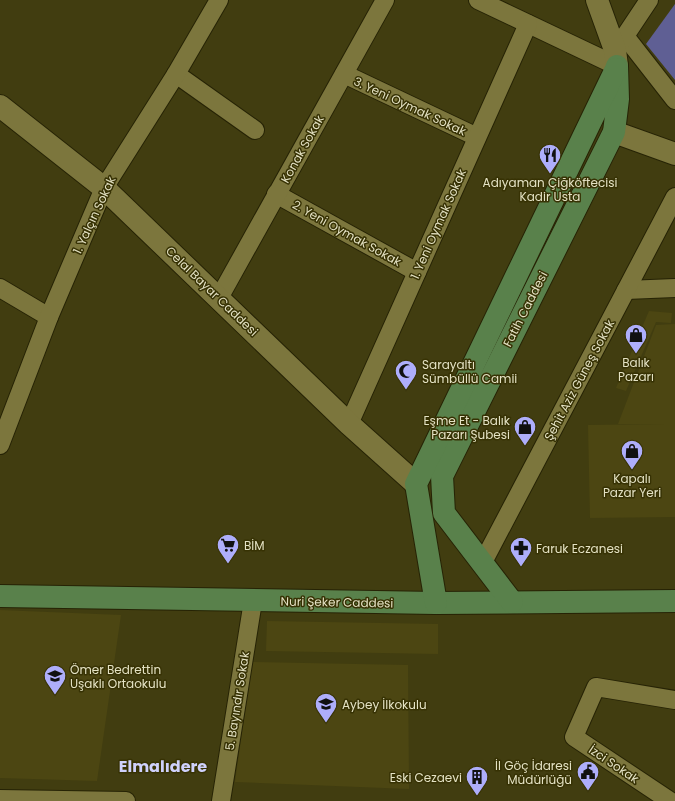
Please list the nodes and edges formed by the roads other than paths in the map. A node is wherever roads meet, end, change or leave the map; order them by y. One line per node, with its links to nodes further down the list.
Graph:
1 (218, 0): 8 (street, 1. Yalçın Sokak)
2 (385, 0): 9 (street, Konak Sokak)
3 (478, 0): 6 (street)
4 (596, 0): 7 (street, Fatih Caddesi)
5 (649, 0): 7 (street)
6 (528, 24): 7 (street); 14 (street, 1. Yeni Oymak Sokak)
7 (619, 51): 10 (street); 13 (main road, Fatih Caddesi); 28 (main road, Fatih Caddesi)
8 (176, 74): 12 (street); 16 (street, 1. Yalçın Sokak)
9 (344, 74): 14 (street, 3. Yeni Oymak Sokak); 17 (street, Konak Sokak)
10 (675, 100)
11 (0, 106): 16 (street, Celal Bayar Caddesi)
12 (255, 130)
13 (614, 132): 15 (street); 29 (main road, Fatih Caddesi)
14 (477, 137): 20 (street, 1. Yeni Oymak Sokak)
15 (675, 154)
16 (104, 188): 24 (street, Celal Bayar Caddesi); 25 (street, 1. Yalçın Sokak)
17 (276, 194): 20 (street, 2. Yeni Oymak Sokak); 24 (street, Konak Sokak)
18 (675, 197): 19 (street, Şehit Aziz Güneş Sokak)
19 (667, 229): 23 (street, Şehit Aziz Güneş Sokak)
20 (417, 272): 26 (street, 1. Yeni Oymak Sokak)
21 (0, 288): 25 (street)
22 (675, 288): 23 (street)
23 (626, 290): 29 (street, Şehit Aziz Güneş Sokak)
24 (219, 298): 26 (street, Celal Bayar Caddesi)
25 (49, 317): 27 (street, 1. Yalçın Sokak)
26 (349, 424): 28 (street, Celal Bayar Caddesi)
27 (0, 445)
28 (416, 484): 34 (main road)
29 (482, 564): 33 (main road, Fatih Caddesi)
30 (0, 596): 31 (main road, Nuri Şeker Caddesi)
31 (253, 601): 34 (main road, Nuri Şeker Caddesi); 38 (street, 5. Bayındır Sokak)
32 (675, 601): 33 (main road, Nuri Şeker Caddesi)
33 (512, 602): 34 (main road, Nuri Şeker Caddesi)
34 (436, 603)
35 (675, 700): 39 (street, İzci Sokak)
36 (0, 799): 37 (street)
37 (126, 801)
38 (222, 801)
39 (670, 801)

